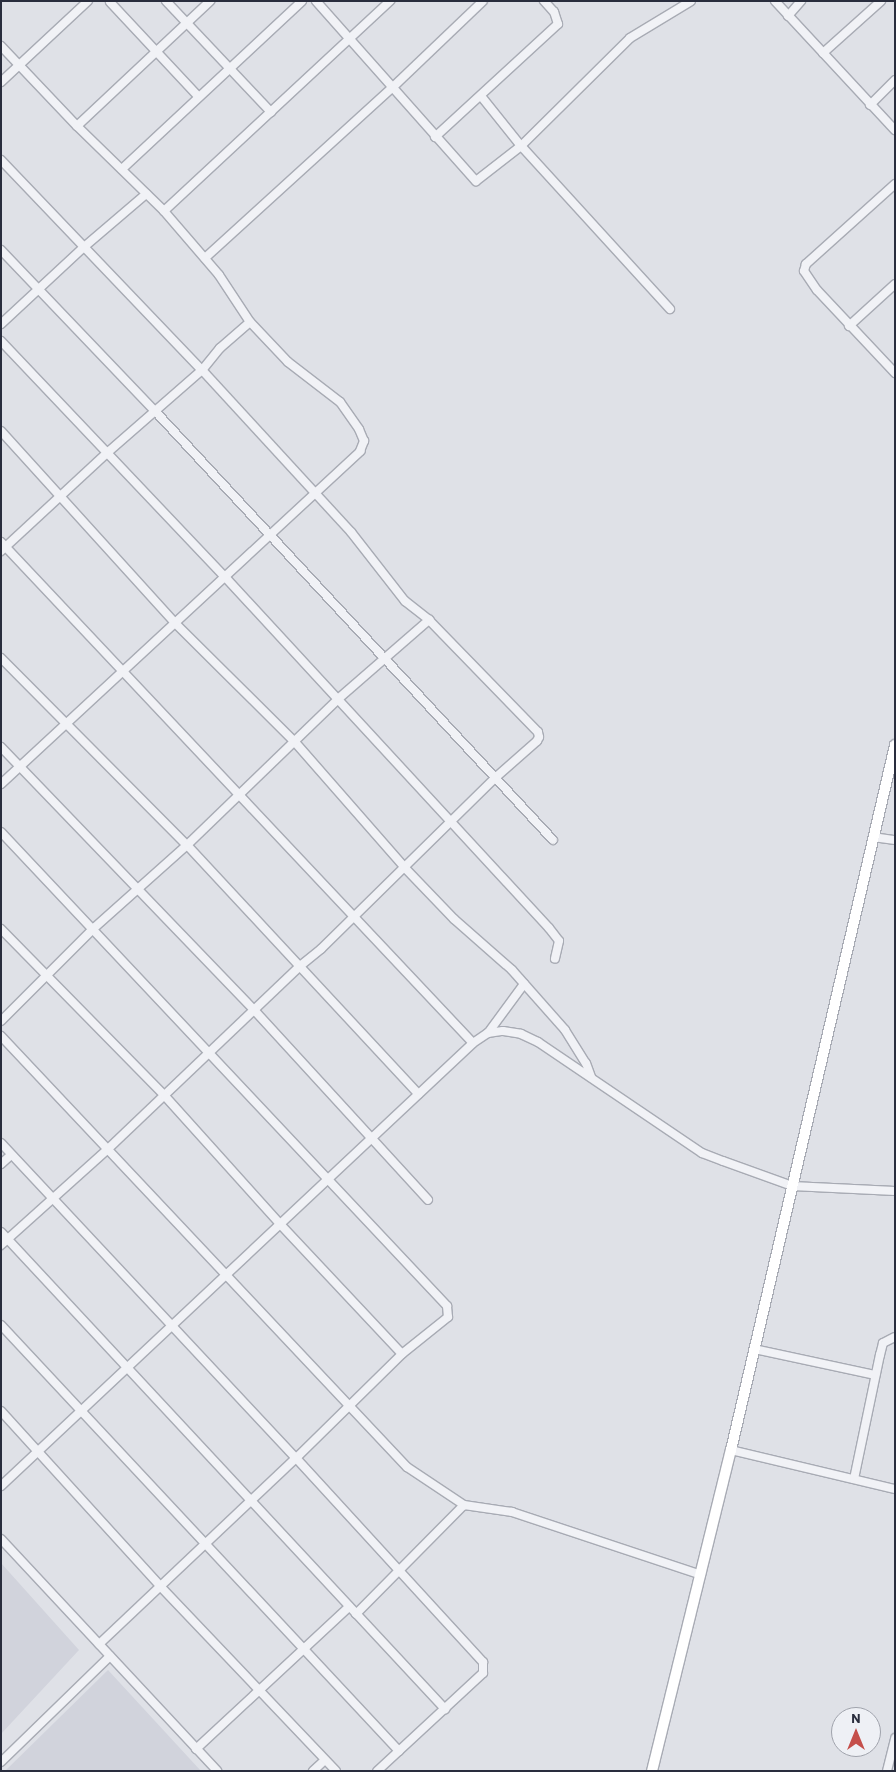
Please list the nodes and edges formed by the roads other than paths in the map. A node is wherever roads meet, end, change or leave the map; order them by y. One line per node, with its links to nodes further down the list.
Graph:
1 (88, 1): 20 (street)
2 (166, 1): 15 (street)
3 (210, 1): 15 (street)
4 (302, 1): 21 (street)
5 (316, 1): 16 (street)
6 (390, 1): 16 (street)
7 (484, 1): 24 (street)
8 (544, 1): 25 (street)
9 (691, 1): 32 (street)
10 (775, 1): 14 (street)
11 (801, 1): 14 (street)
12 (881, 1): 19 (street)
13 (110, 2): 18 (street)
14 (788, 16): 19 (street)
15 (187, 24): 18 (street); 21 (street)
16 (350, 38): 24 (street); 28 (street)
17 (1, 46): 20 (street)
18 (157, 52): 26 (street); 29 (street)
19 (824, 53): 27 (street)
20 (18, 66): 23 (street); 29 (street)
21 (230, 68): 26 (street); 28 (street)
22 (895, 80): 27 (street)
23 (1, 82)
24 (393, 87): 31 (street); 40 (street)
25 (481, 96): 31 (street); 32 (street)
26 (199, 97): 34 (street)
27 (870, 105): 30 (street)
28 (271, 112): 37 (street)
29 (77, 126): 34 (street)
30 (895, 130)
31 (435, 137): 32 (street)
32 (521, 146): 43 (street)
33 (1, 160): 38 (street)
34 (122, 169): 36 (street)
35 (895, 184): 46 (street)
36 (146, 194): 37 (street); 38 (street)
37 (164, 211): 40 (street)
38 (84, 247): 42 (street); 48 (street)
39 (1, 250): 42 (street)
40 (205, 258): 44 (street)
41 (895, 284): 46 (street)
42 (39, 289): 45 (street); 50 (street)
43 (670, 308)
44 (250, 322): 48 (street); 53 (street)
45 (1, 324)
46 (849, 326): 49 (street)
47 (1, 341): 52 (street)
48 (202, 370): 50 (street); 53 (street)
49 (894, 371)
50 (155, 411): 52 (street); 55 (street)
51 (1, 431): 54 (street)
52 (108, 452): 54 (street); 57 (street)
53 (316, 493): 55 (street); 58 (street)
54 (62, 495): 56 (street); 59 (street)
55 (271, 536): 57 (street); 61 (street)
56 (3, 547): 62 (street)
57 (226, 578): 59 (street); 63 (street)
58 (429, 620): 61 (street); 69 (street)
59 (175, 622): 62 (street); 65 (street)
60 (1, 658): 64 (street)
61 (384, 658): 63 (street); 69 (street)
62 (123, 673): 64 (street); 71 (street)
63 (338, 699): 65 (street); 72 (street)
64 (66, 725): 68 (street); 77 (street)
65 (294, 741): 71 (street); 78 (street)
66 (895, 745): 74 (main road)
67 (1, 747): 68 (street)
68 (19, 767): 70 (street); 79 (street)
69 (496, 778): 72 (street); 75 (street)
70 (1, 784)
71 (239, 796): 77 (street); 80 (street)
72 (451, 820): 78 (street); 83 (street)
73 (1, 832): 81 (street)
74 (873, 837): 76 (street); 102 (main road)
75 (553, 840)
76 (895, 840)
77 (186, 845): 79 (street); 84 (street)
78 (405, 868): 80 (street); 86 (street)
79 (137, 888): 81 (street); 87 (street)
80 (354, 918): 84 (street); 91 (street)
81 (94, 928): 85 (street); 92 (street)
82 (1, 929): 85 (street)
83 (555, 959)
84 (299, 967): 87 (street); 94 (street)
85 (46, 977): 88 (street); 95 (street)
86 (524, 984): 89 (street); 93 (street)
87 (255, 1011): 92 (street); 96 (street)
88 (1, 1021)
89 (488, 1033): 91 (street); 93 (street)
90 (1, 1036): 98 (street)
91 (473, 1043): 94 (street)
92 (210, 1053): 95 (street); 101 (street)
93 (591, 1077): 102 (street)
94 (418, 1094): 96 (street)
95 (164, 1095): 98 (street); 106 (street)
96 (372, 1137): 101 (street); 105 (street)
97 (1, 1143): 99 (street)
98 (108, 1149): 104 (street); 110 (street)
99 (11, 1155): 100 (street); 104 (street)
100 (1, 1164)
101 (327, 1180): 106 (street); 115 (street)
102 (792, 1186): 103 (street); 114 (main road)
103 (895, 1191)
104 (53, 1198): 108 (street); 111 (street)
105 (428, 1200)
106 (280, 1224): 110 (street); 115 (street)
107 (1, 1232): 108 (street)
108 (8, 1239): 109 (street); 116 (street)
109 (1, 1245)
110 (227, 1274): 111 (street); 118 (street)
111 (172, 1325): 116 (street); 123 (street)
112 (1, 1326): 119 (street)
113 (895, 1337): 117 (street)
114 (754, 1349): 117 (street); 121 (main road)
115 (402, 1354): 118 (street)
116 (128, 1367): 119 (street); 127 (street)
117 (874, 1375): 124 (street)
118 (349, 1405): 123 (street); 128 (street)
119 (82, 1410): 122 (street); 130 (street)
120 (1, 1412): 122 (street)
121 (731, 1450): 124 (street); 132 (main road)
122 (38, 1451): 125 (street); 133 (street)
123 (296, 1458): 127 (street); 131 (street)
124 (854, 1479): 126 (street)
125 (1, 1486)
126 (895, 1489)
127 (250, 1501): 130 (street); 134 (street)
128 (464, 1506): 131 (street); 132 (street)
129 (1, 1539): 136 (street)
130 (204, 1543): 133 (street); 137 (street)
131 (400, 1571): 135 (street); 140 (street)
132 (700, 1575): 150 (main road)
133 (160, 1586): 136 (street); 139 (street)
134 (349, 1608): 135 (street); 137 (street)
135 (356, 1614): 140 (street)
136 (99, 1644): 138 (street)
137 (305, 1650): 139 (street); 143 (street)
138 (110, 1656): 142 (street); 145 (street)
139 (260, 1691): 142 (street); 144 (street)
140 (445, 1709): 143 (street)
141 (895, 1738): 151 (street)
142 (196, 1749): 146 (street)
143 (399, 1751): 149 (street)
144 (325, 1760): 147 (street); 148 (street)
145 (1, 1762)
146 (217, 1771)
147 (313, 1771)
148 (336, 1771)
149 (377, 1771)
150 (652, 1771)
151 (887, 1771)

